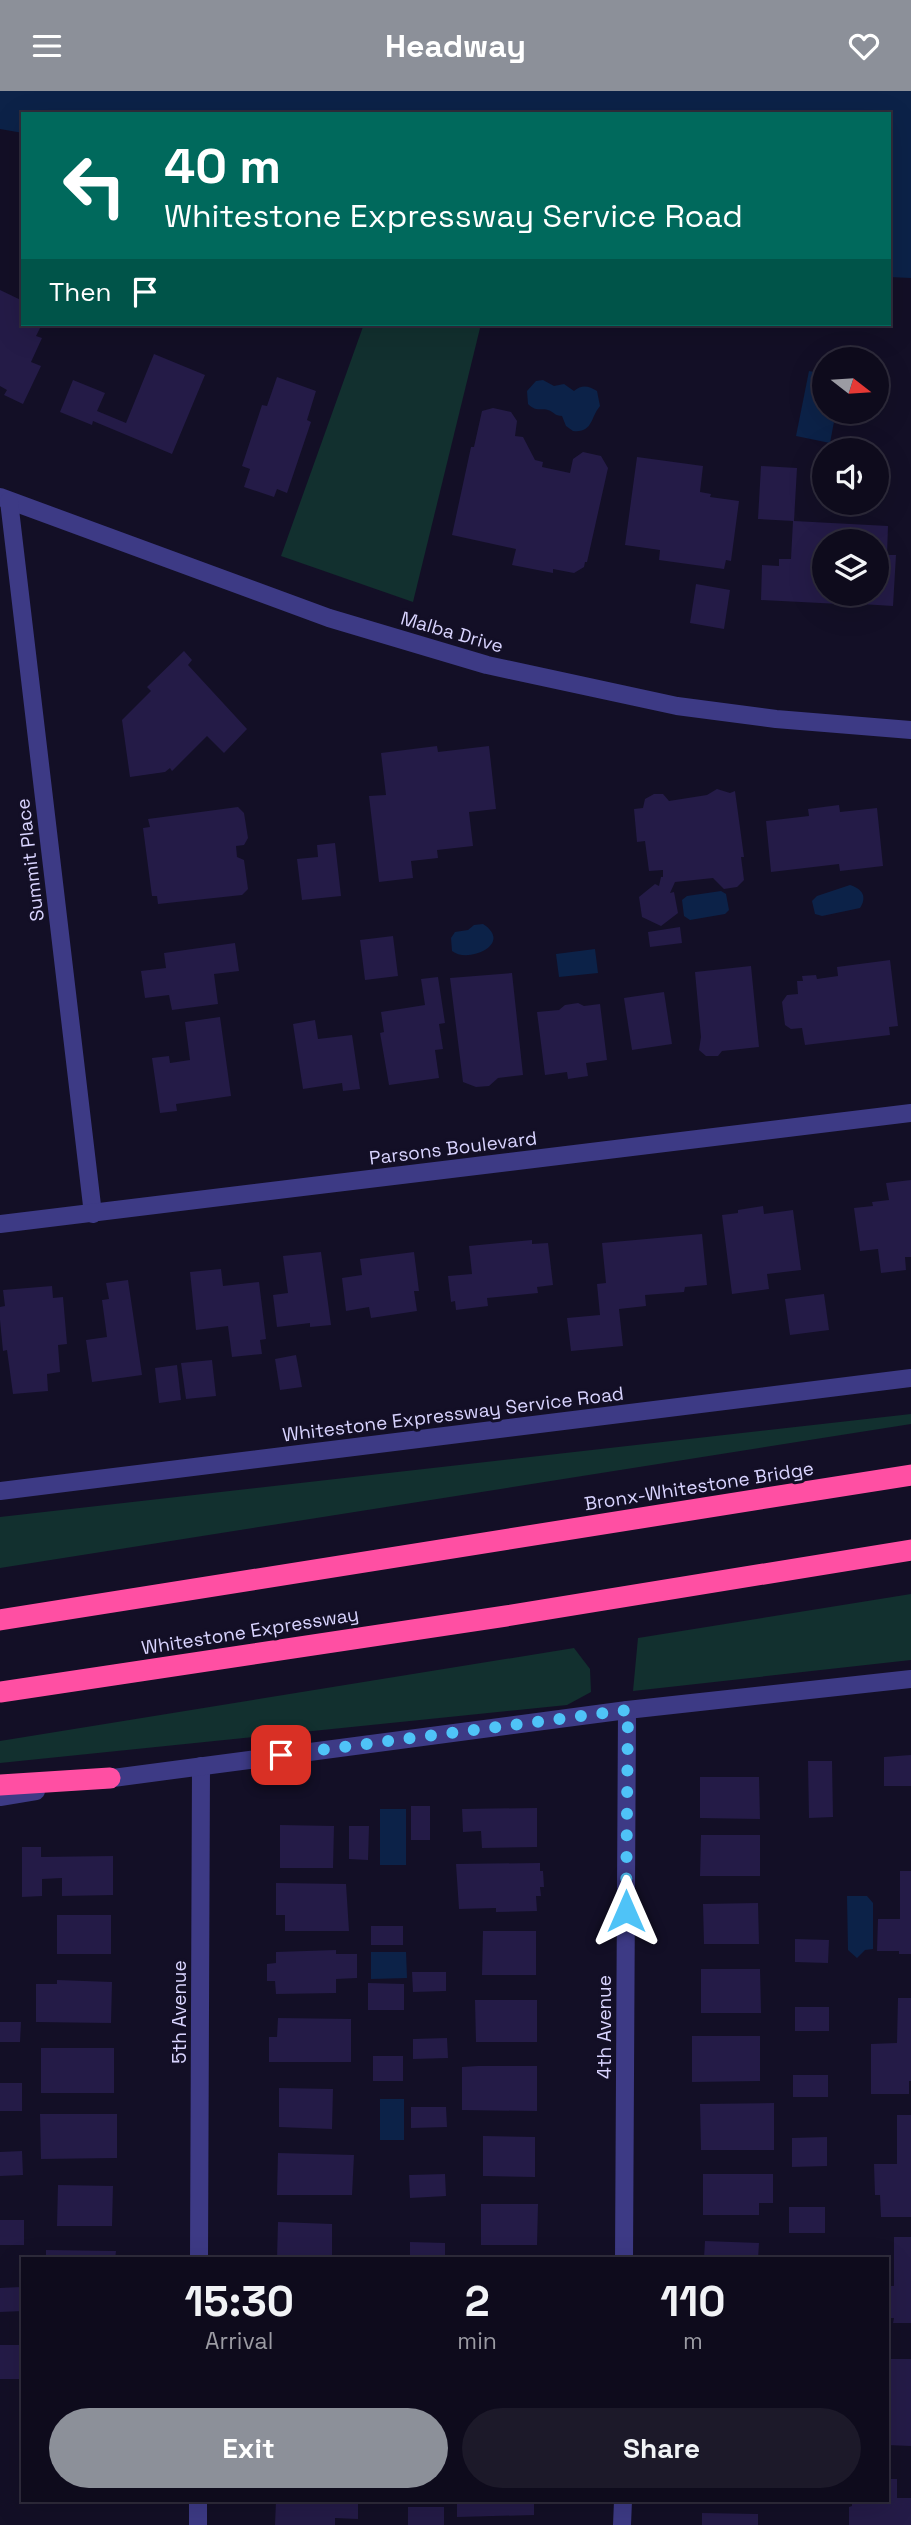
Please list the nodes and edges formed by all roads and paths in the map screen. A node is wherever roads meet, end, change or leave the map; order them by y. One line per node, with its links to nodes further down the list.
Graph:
1 (4, 499): 2 (street, Malba Drive); 4 (street, Summit Place)
2 (911, 730)
3 (911, 1113): 4 (street, Parsons Boulevard)
4 (93, 1213): 5 (street, Parsons Boulevard)
5 (0, 1224)
6 (911, 1378): 8 (street, Whitestone Expressway Service Road)
7 (911, 1475): 10 (highway, Bronx-Whitestone Bridge)
8 (0, 1491)
9 (911, 1550): 12 (highway, Whitestone Expressway)
10 (0, 1620)
11 (911, 1679): 13 (street)
12 (0, 1692)
13 (628, 1710): 14 (street); 19 (street, 4th Avenue)
14 (201, 1766): 15 (street); 18 (street, 5th Avenue)
15 (110, 1778): 16 (highway); 17 (street)
16 (0, 1785)
17 (0, 1797)
18 (199, 2257)
19 (624, 2257)
20 (198, 2502): 22 (street)
21 (623, 2502): 23 (street)
22 (198, 2525)
23 (622, 2525)

